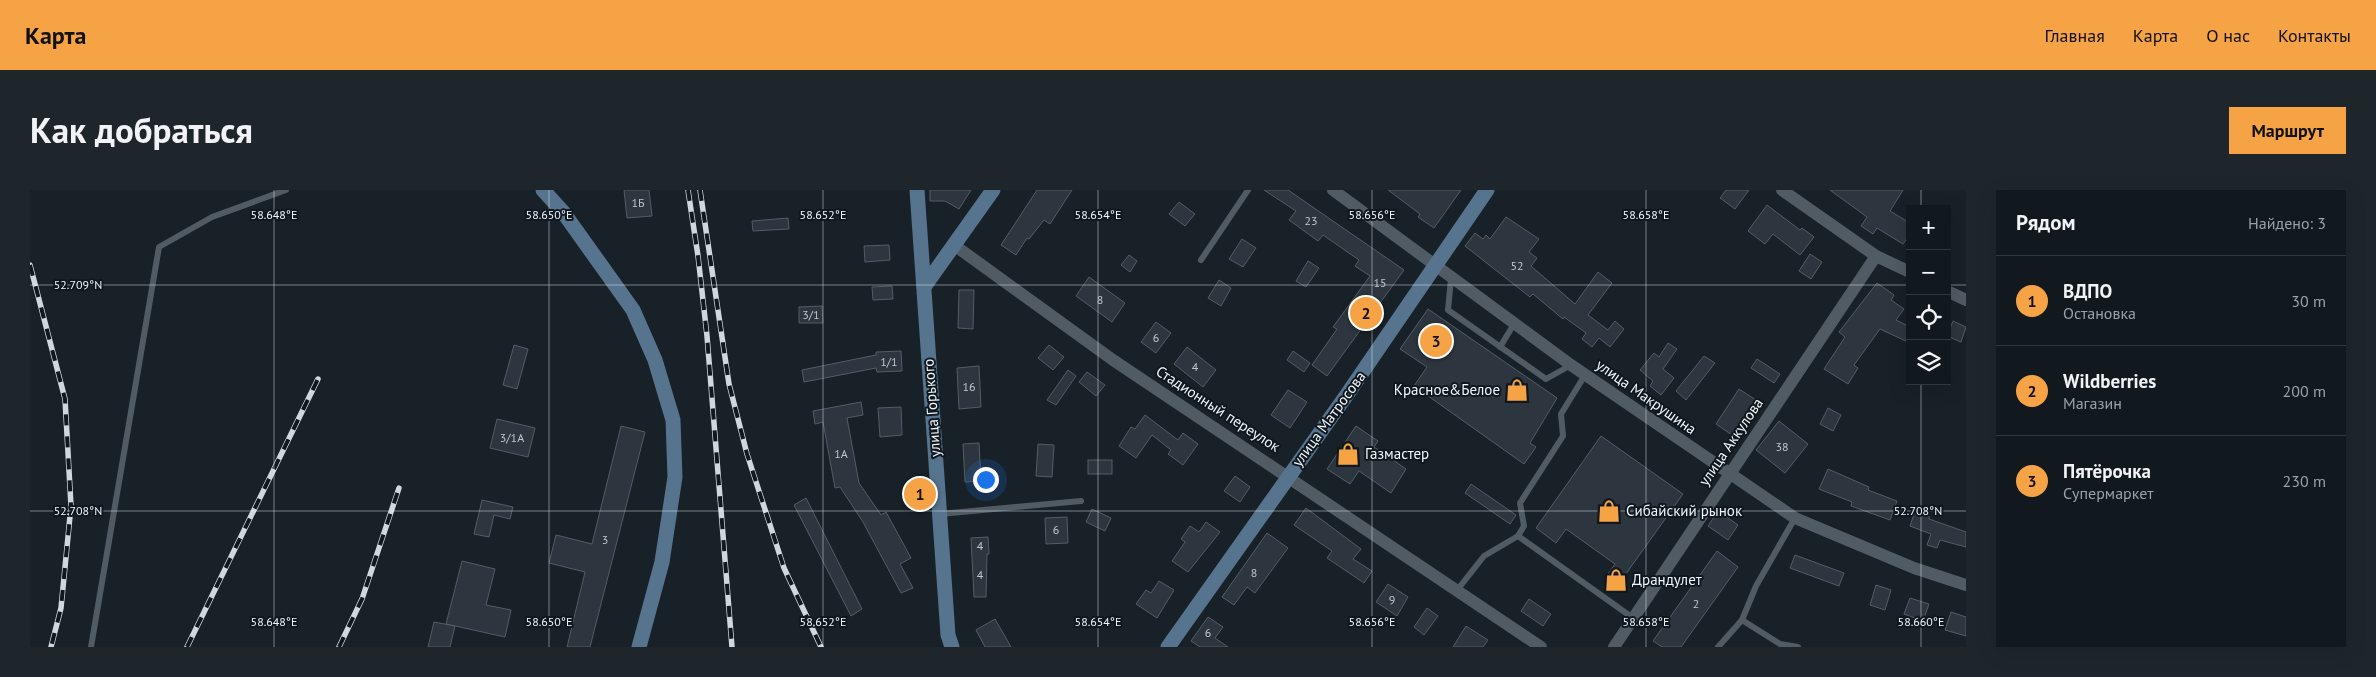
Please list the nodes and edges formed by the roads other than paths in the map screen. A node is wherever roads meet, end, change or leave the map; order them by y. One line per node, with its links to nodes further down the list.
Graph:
1 (286, 190): 32 (lane)
2 (543, 190): 33 (main road)
3 (917, 190): 15 (main road, улица Горького)
4 (993, 190): 9 (main road)
5 (1248, 190): 11 (lane)
6 (1333, 190): 12 (street, улица Макрушина)
7 (1487, 190): 12 (main road, улица Матросова)
8 (1782, 190): 10 (street)
9 (954, 245): 15 (main road); 23 (street, Стадионный переулок)
10 (1876, 256): 13 (street); 22 (street, улица Аккулова)
11 (1201, 260)
12 (1435, 266): 14 (street, улица Макрушина); 23 (main road, улица Матросова)
13 (1906, 270)
14 (1451, 279): 18 (street, улица Макрушина); 19 (lane)
15 (924, 287): 25 (main road, улица Горького)
16 (1951, 293): 17 (street)
17 (1966, 300)
18 (1514, 324): 19 (lane); 20 (street, улица Макрушина)
19 (1500, 347): 20 (lane)
20 (1571, 365): 21 (street, улица Макрушина)
21 (1585, 375): 22 (street, улица Макрушина); 27 (lane)
22 (1729, 474): 26 (street, улица Макрушина); 30 (street, улица Аккулова)
23 (1288, 476): 29 (street, Стадионный переулок); 35 (main road, улица Матросова)
24 (1081, 500): 25 (lane)
25 (940, 514): 34 (main road, улица Горького)
26 (1795, 518): 28 (street, улица Макрушина); 31 (lane)
27 (1518, 536): 29 (lane); 30 (lane)
28 (1966, 585)
29 (1458, 589): 36 (street, Стадионный переулок)
30 (1633, 618): 37 (street, улица Аккулова)
31 (1742, 620): 38 (lane); 39 (lane)
32 (91, 647)
33 (640, 647)
34 (952, 647)
35 (1168, 647)
36 (1541, 647)
37 (1614, 647)
38 (1718, 647)
39 (1798, 647)

